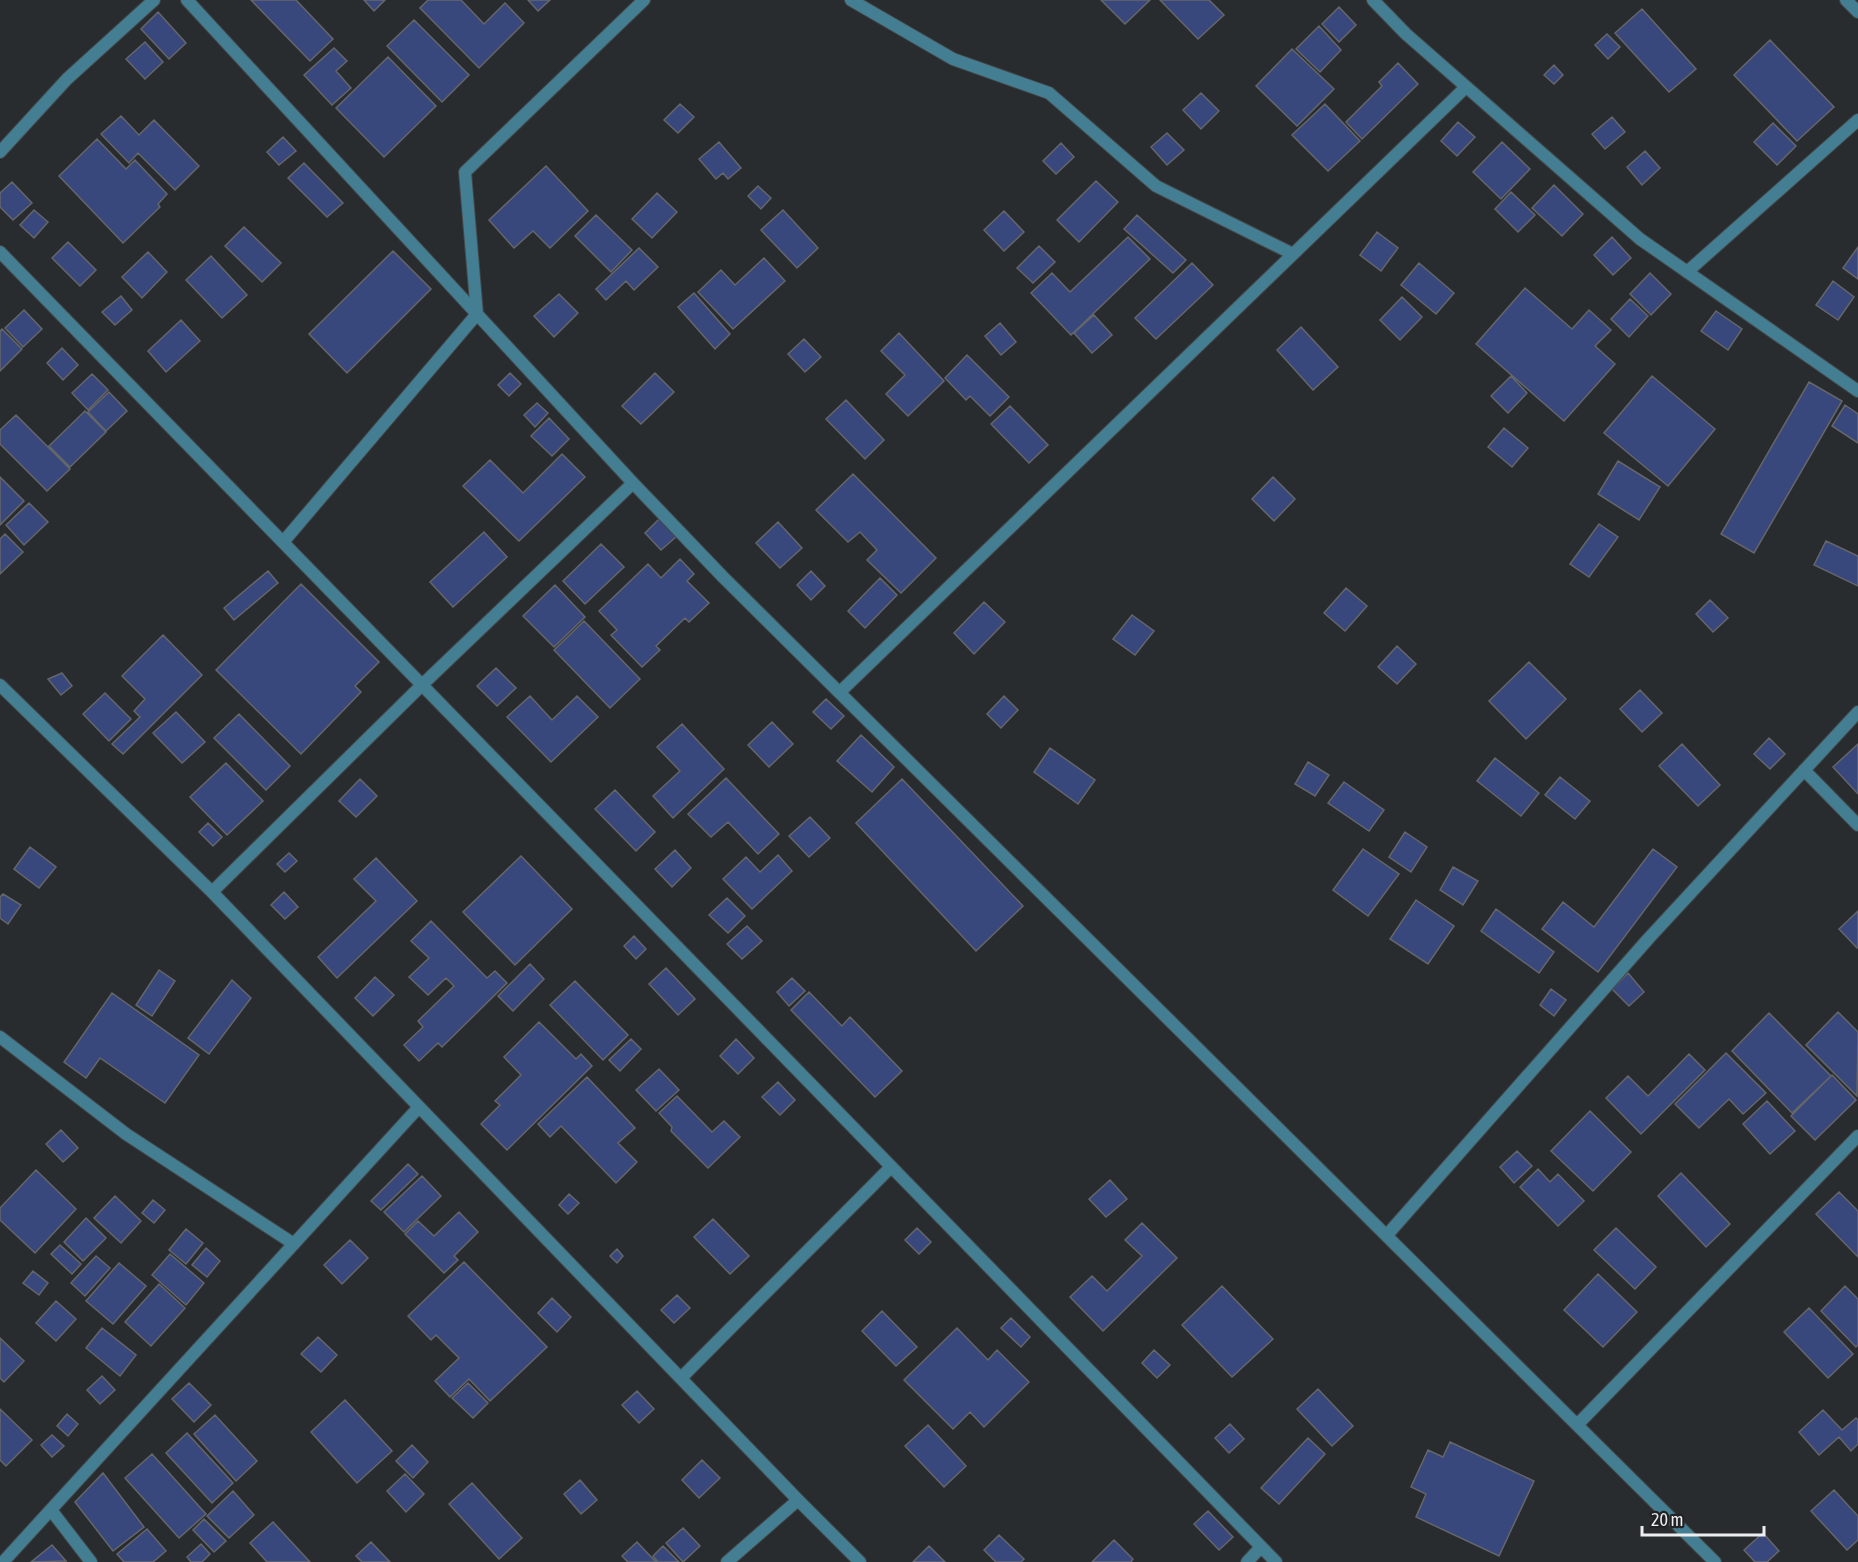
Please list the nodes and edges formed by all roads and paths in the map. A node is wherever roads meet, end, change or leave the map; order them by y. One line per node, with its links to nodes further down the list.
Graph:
1 (154, 0): 10 (street)
2 (187, 0): 14 (street)
3 (644, 0): 14 (street)
4 (851, 0): 12 (street)
5 (1373, 0): 8 (street)
6 (1846, 0): 7 (street)
7 (1858, 12)
8 (1466, 87): 12 (street); 13 (street)
9 (1858, 120): 13 (street)
10 (0, 152)
11 (0, 252): 17 (street)
12 (1293, 254): 20 (street)
13 (1687, 272): 15 (street)
14 (477, 314): 16 (street); 17 (street)
15 (1858, 391)
16 (633, 483): 18 (street); 20 (street)
17 (284, 542): 18 (street)
18 (423, 684): 24 (street); 28 (street)
19 (0, 685): 24 (street)
20 (840, 692): 29 (street)
21 (1858, 712): 22 (street)
22 (1804, 770): 23 (street); 29 (street)
23 (1858, 825)
24 (212, 892): 26 (street)
25 (0, 1037): 30 (street)
26 (420, 1107): 30 (street); 31 (street)
27 (1858, 1136): 32 (street)
28 (891, 1167): 31 (street); 35 (street)
29 (1386, 1235): 32 (street)
30 (294, 1244): 34 (street)
31 (681, 1378): 33 (street)
32 (1577, 1425): 42 (street)
33 (798, 1500): 38 (street); 39 (street)
34 (51, 1510): 36 (street); 37 (street)
35 (1262, 1547): 40 (street); 41 (street)
36 (3, 1562)
37 (91, 1562)
38 (728, 1562)
39 (860, 1562)
40 (1247, 1562)
41 (1276, 1562)
42 (1715, 1562)

